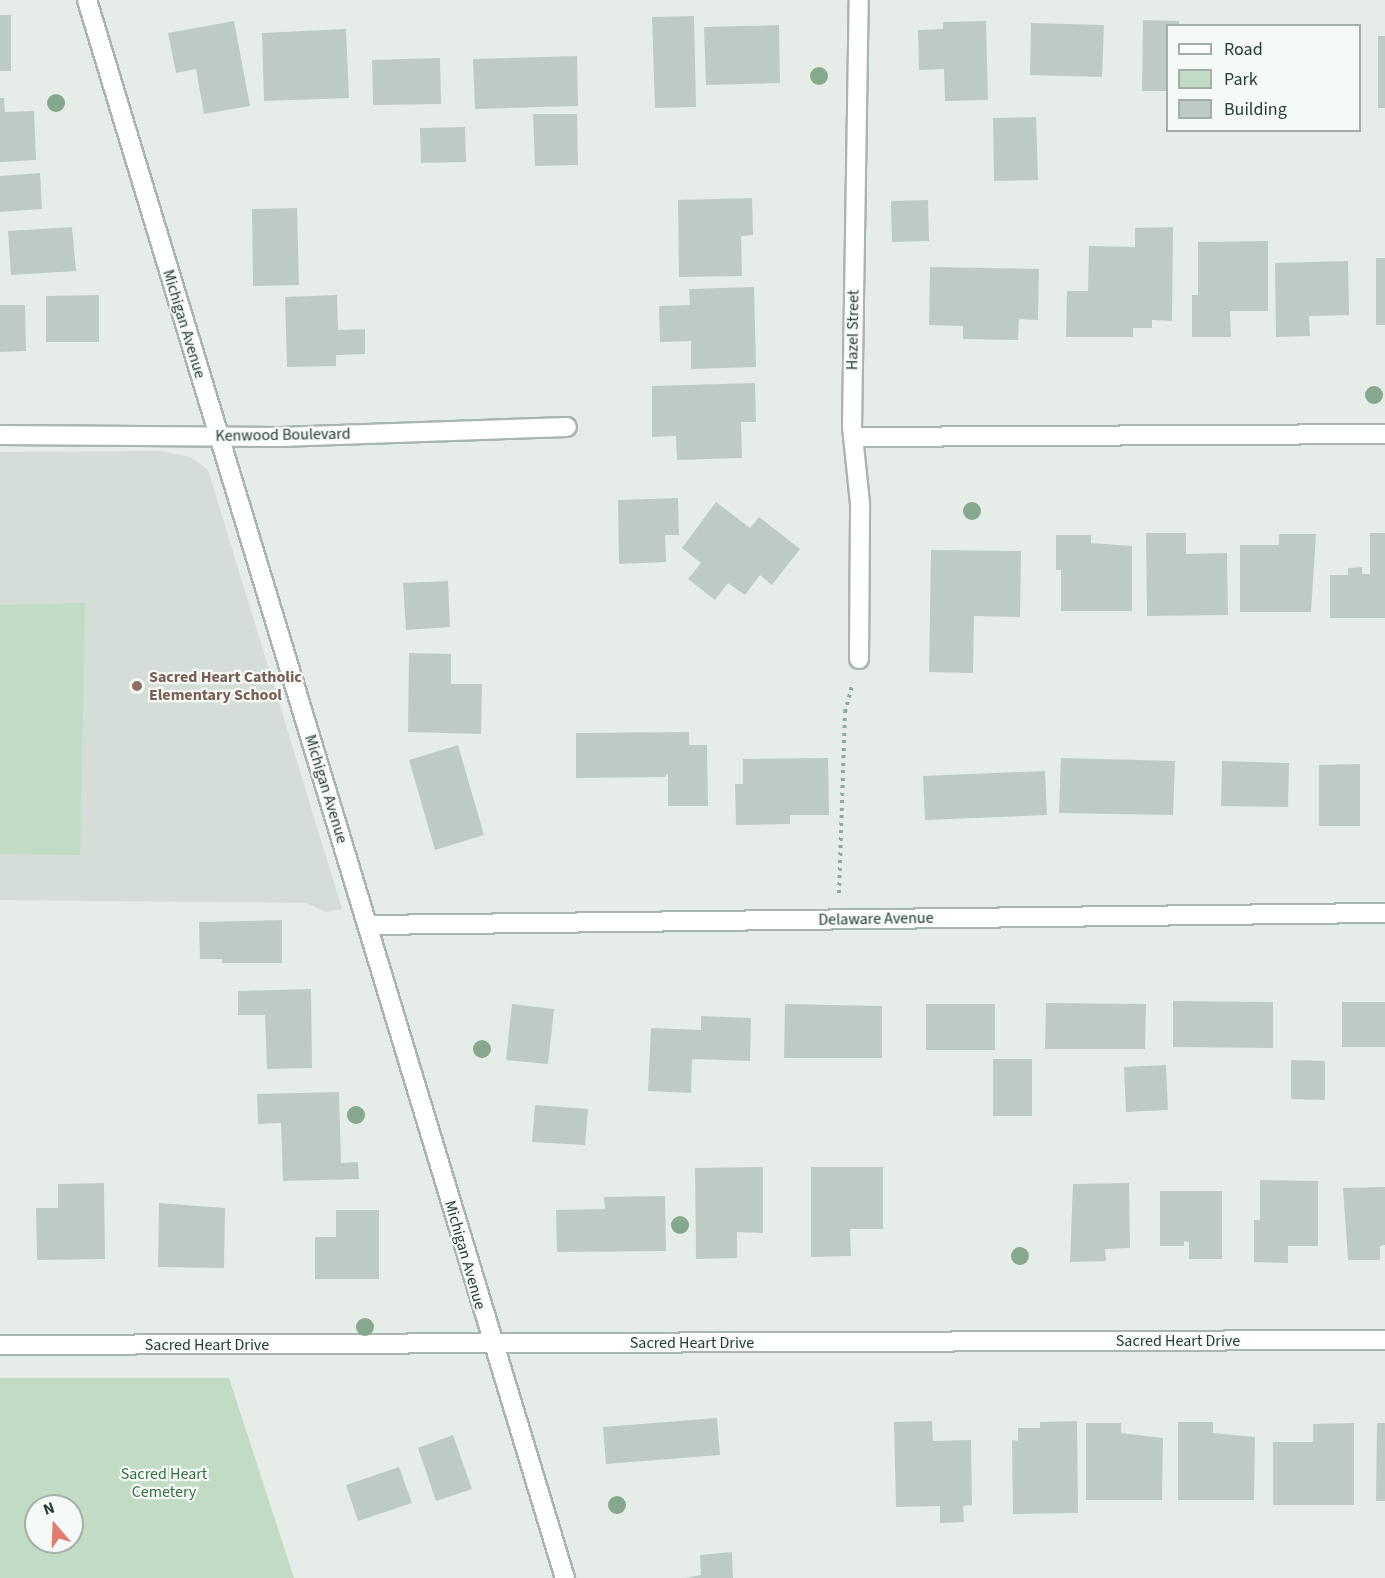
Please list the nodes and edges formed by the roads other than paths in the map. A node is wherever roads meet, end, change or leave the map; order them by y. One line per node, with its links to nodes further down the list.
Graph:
1 (87, 0): 6 (street, Michigan Avenue)
2 (859, 0): 7 (street, Hazel Street)
3 (567, 427): 6 (street, Kenwood Boulevard)
4 (1385, 434): 7 (street)
5 (0, 435): 6 (street, Kenwood Boulevard)
6 (218, 436): 10 (street, Michigan Avenue)
7 (853, 436): 8 (street, Hazel Street)
8 (859, 659)
9 (1385, 913): 10 (street, Delaware Avenue)
10 (368, 925): 12 (street, Michigan Avenue)
11 (1385, 1340): 12 (street, Sacred Heart Drive)
12 (492, 1344): 13 (street, Sacred Heart Drive); 14 (street, Michigan Avenue)
13 (0, 1345)
14 (565, 1578)

